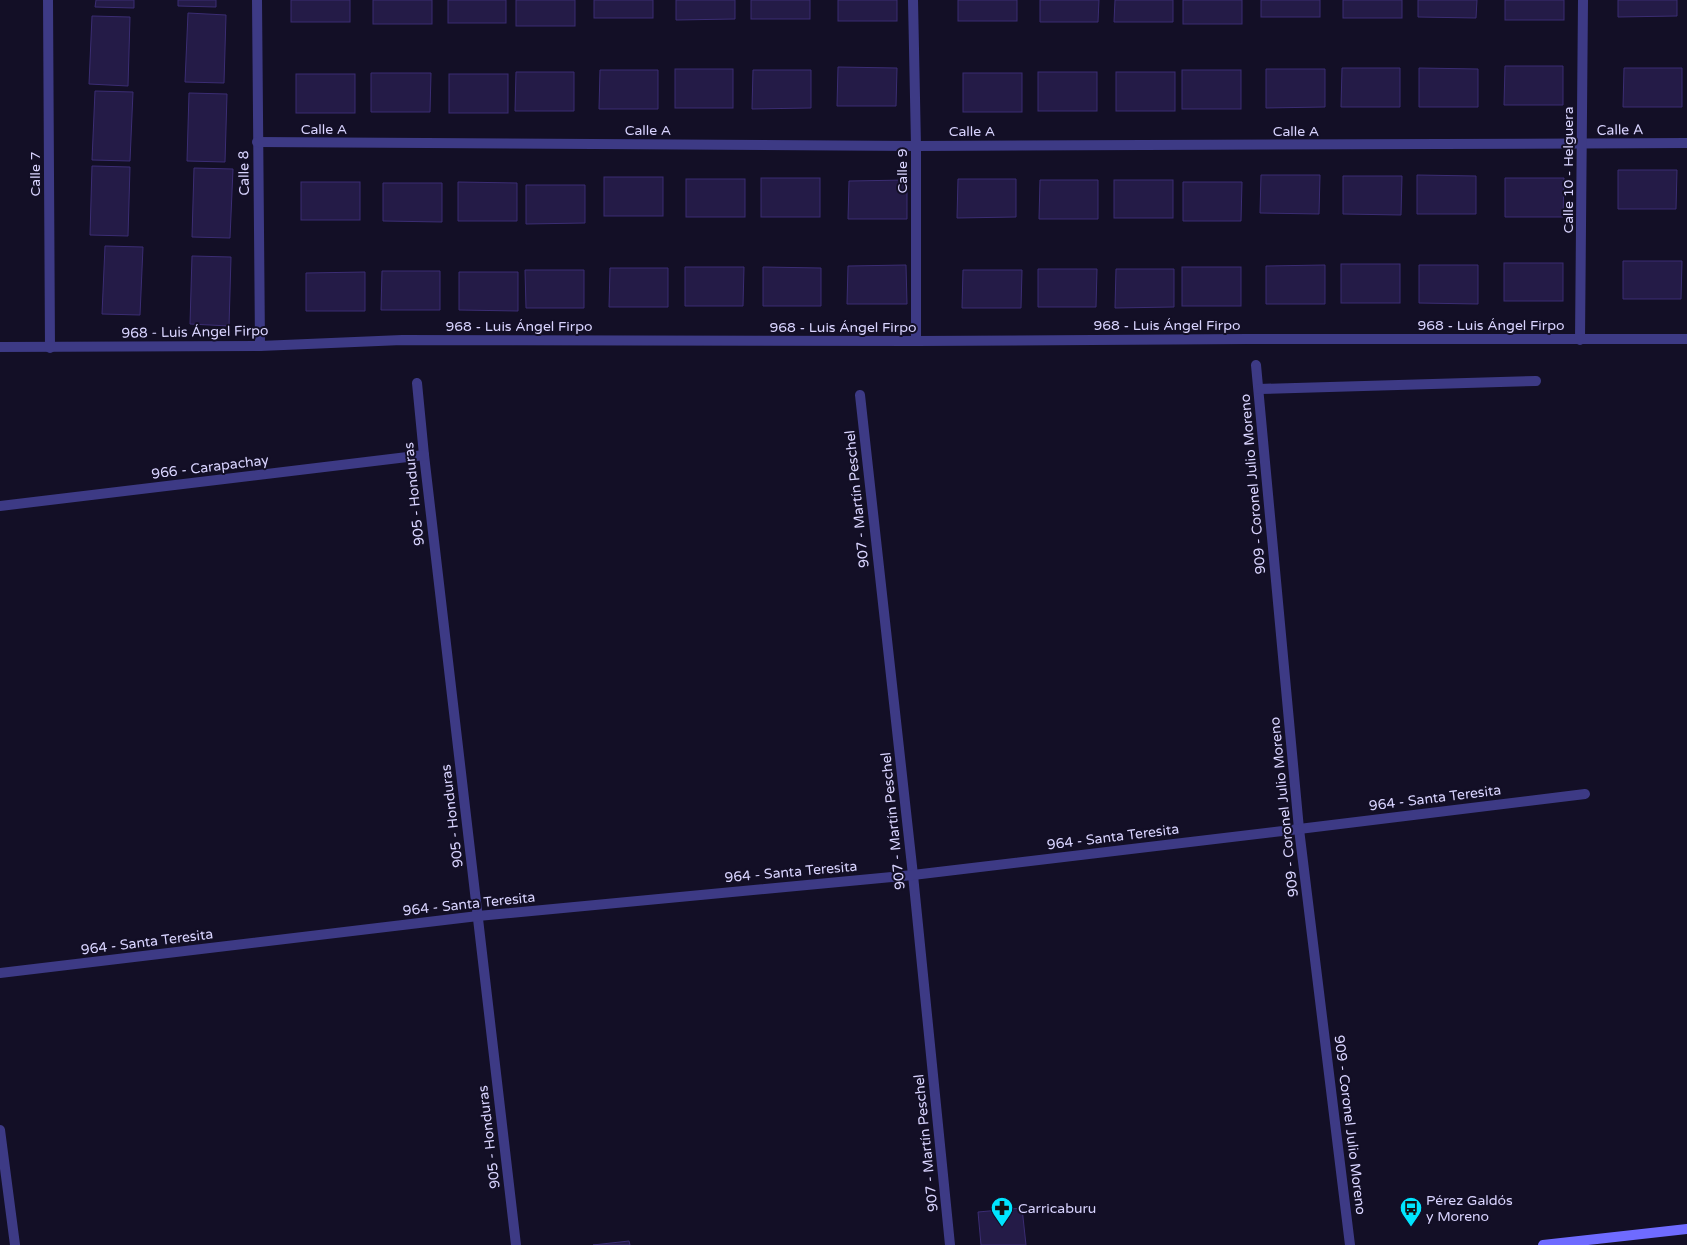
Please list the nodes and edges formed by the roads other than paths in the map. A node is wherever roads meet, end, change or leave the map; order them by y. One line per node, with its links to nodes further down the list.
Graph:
1 (48, 0): 14 (street, Calle 7)
2 (257, 0): 5 (street, Calle 8)
3 (913, 0): 8 (street, Calle 9)
4 (1583, 0): 7 (street, Calle 10 - Helguera)
5 (257, 142): 8 (street, Calle A); 12 (street, Calle 8)
6 (1687, 143): 7 (street, Calle A)
7 (1583, 144): 8 (street, Calle A); 10 (street, Calle 10 - Helguera)
8 (916, 146): 11 (street, Calle 9)
9 (1687, 339): 10 (street, 968 - Luis Ángel Firpo)
10 (1580, 340): 11 (street, 968 - Luis Ángel Firpo)
11 (916, 341): 12 (street, 968 - Luis Ángel Firpo)
12 (260, 346): 14 (street, 968 - Luis Ángel Firpo)
13 (0, 347): 14 (street, 968 - Luis Ángel Firpo)
14 (50, 348)
15 (1256, 364): 18 (street, 909 - Coronel Julio Moreno)
16 (1536, 381): 18 (street)
17 (417, 383): 20 (street, 905 - Honduras)
18 (1258, 388): 23 (street, 909 - Coronel Julio Moreno)
19 (860, 395): 24 (street, 907 - Martín Peschel)
20 (424, 456): 21 (street, 966 - Carapachay); 25 (street, 905 - Honduras)
21 (0, 506)
22 (1585, 794): 23 (street, 964 - Santa Teresita)
23 (1299, 830): 24 (street, 964 - Santa Teresita); 32 (street, 909 - Coronel Julio Moreno)
24 (912, 875): 25 (street, 964 - Santa Teresita); 31 (street, 907 - Martín Peschel)
25 (478, 916): 26 (street, 964 - Santa Teresita); 30 (street, 905 - Honduras)
26 (0, 973)
27 (0, 1130): 29 (street)
28 (1687, 1229): 33 (main road)
29 (15, 1245)
30 (516, 1245)
31 (950, 1245)
32 (1350, 1245)
33 (1543, 1245)

